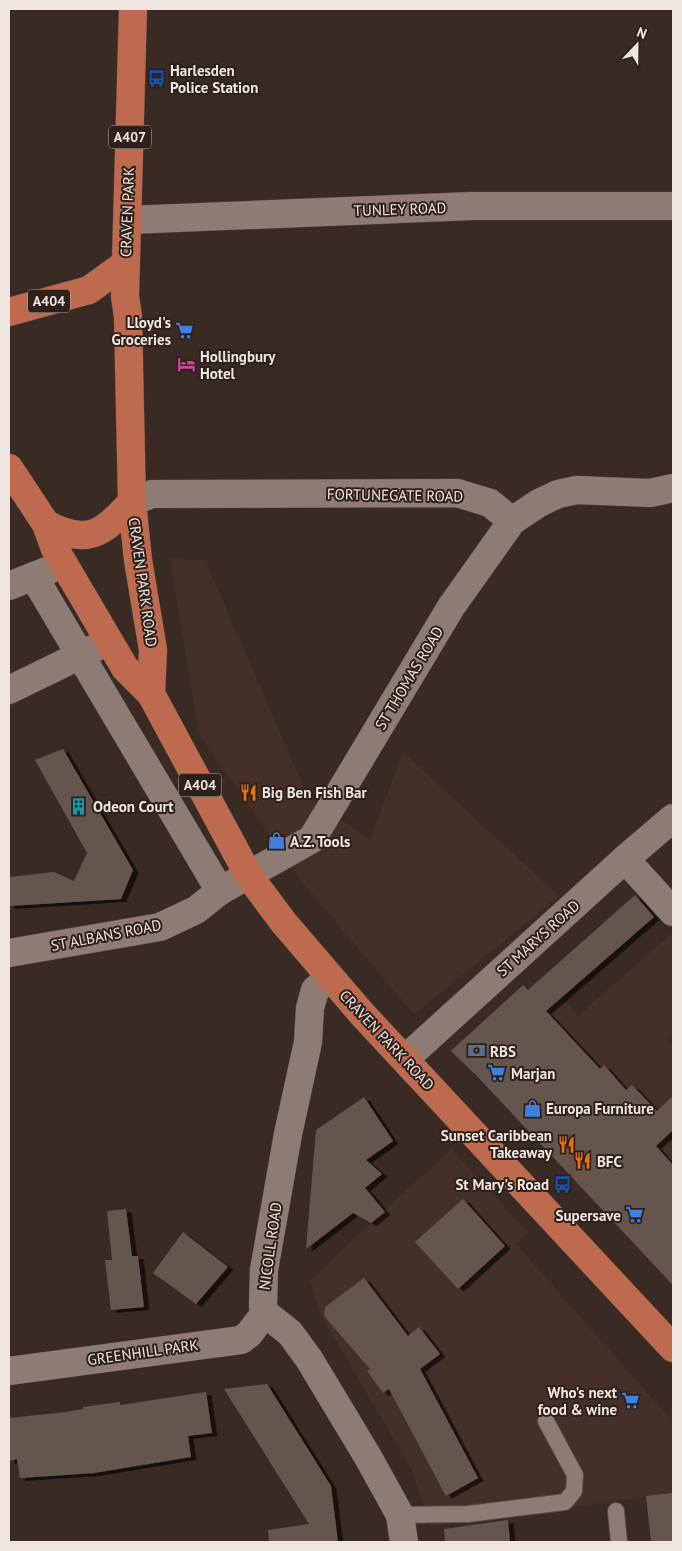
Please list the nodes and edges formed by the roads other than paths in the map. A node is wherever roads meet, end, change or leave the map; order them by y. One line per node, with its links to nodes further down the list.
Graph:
1 (133, 9): 3 (main road, CRAVEN PARK / A407)
2 (673, 206): 3 (street, TUNLEY ROAD)
3 (128, 220): 4 (main road, CRAVEN PARK / A407)
4 (125, 264): 5 (main road, CRAVEN PARK); 7 (main road, CRAVEN PARK / A407)
5 (89, 290): 6 (main road, CRAVEN PARK / A404); 7 (main road, A404)
6 (9, 312)
7 (128, 317): 10 (main road, CRAVEN PARK)
8 (9, 468): 12 (main road, A404)
9 (673, 488): 11 (street)
10 (132, 502): 11 (street, FORTUNEGATE ROAD); 12 (main road, CRAVEN PARK ROAD); 18 (main road, CRAVEN PARK ROAD)
11 (512, 521): 20 (street, ST THOMAS ROAD)
12 (46, 524): 13 (main road, CRAVEN PARK ROAD / A404)
13 (63, 563): 14 (street); 15 (main road, CRAVEN PARK ROAD / A404)
14 (21, 581): 16 (street)
15 (109, 640): 16 (street); 18 (main road, CRAVEN PARK ROAD / A404)
16 (80, 655): 17 (street); 23 (street)
17 (9, 690)
18 (150, 694): 22 (main road, CRAVEN PARK ROAD / A404)
19 (673, 818): 21 (street, ST MARYS ROAD)
20 (312, 839): 22 (street, ST ALBANS ROAD)
21 (625, 859): 24 (street); 27 (street, ST MARYS ROAD)
22 (249, 876): 23 (street, ST ALBANS ROAD); 26 (main road, CRAVEN PARK ROAD / A404)
23 (220, 891): 25 (street, ST ALBANS ROAD)
24 (673, 912)
25 (9, 953)
26 (329, 977): 27 (main road, CRAVEN PARK ROAD / A404); 28 (street, NICOLL ROAD)
27 (405, 1059): 29 (main road, CRAVEN PARK ROAD / A404)
28 (265, 1313): 30 (street, GREENHILL PARK); 33 (street, NICOLL ROAD)
29 (673, 1348)
30 (9, 1371)
31 (546, 1421): 33 (lane)
32 (616, 1511): 35 (lane)
33 (400, 1514): 34 (street, NICOLL ROAD)
34 (404, 1542)
35 (619, 1542)

